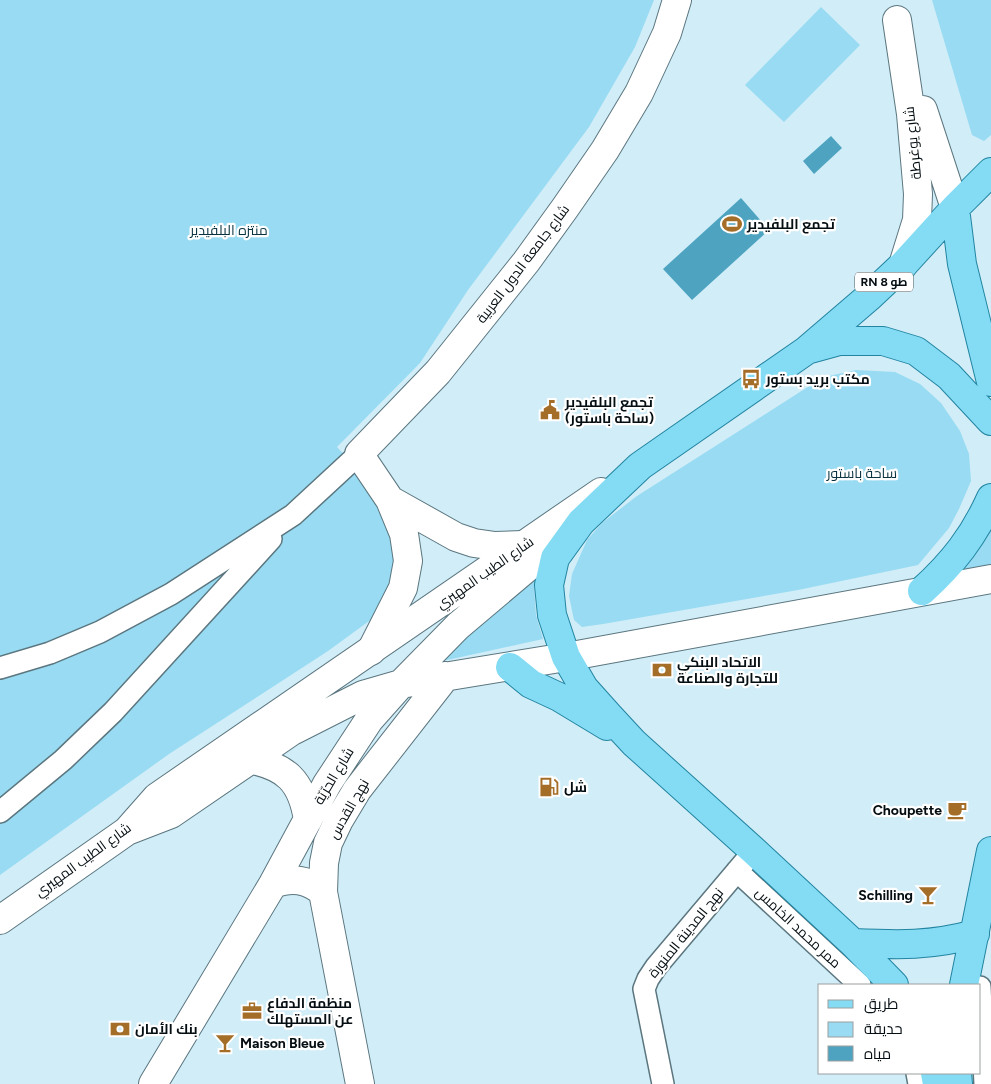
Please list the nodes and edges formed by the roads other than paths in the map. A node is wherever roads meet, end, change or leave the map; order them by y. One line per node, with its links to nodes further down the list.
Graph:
1 (678, 0): 9 (main road, شارع جامعة الدول العربية)
2 (894, 10): 4 (main road, شارع يوغرطة); 5 (main road, شارع يوغرطة)
3 (991, 172): 4 (main road, RN 8 طو)
4 (955, 208): 5 (main road, شارع الطيب المهيري / RN 8 طو); 7 (main road)
5 (903, 265): 6 (main road, شارع الطيب المهيري / RN 8 طو)
6 (807, 350): 8 (main road); 10 (main road, شارع الطيب المهيري)
7 (991, 382)
8 (991, 420)
9 (359, 454): 12 (main road); 13 (street)
10 (640, 466): 14 (main road); 15 (main road, شارع الطيب المهيري)
11 (991, 498): 17 (main road)
12 (390, 500): 15 (main road); 18 (main road)
13 (293, 515): 21 (street); 26 (street)
14 (581, 522): 19 (main road); 23 (main road, شارع الحرّيّة)
15 (524, 545): 18 (main road, شارع الطيب المهيري)
16 (991, 579): 17 (main road)
17 (922, 591): 19 (main road)
18 (371, 651): 28 (main road, شارع الطيب المهيري)
19 (566, 658): 20 (main road); 24 (main road)
20 (510, 667): 22 (main road); 24 (main road)
21 (0, 668)
22 (446, 676): 23 (main road); 33 (main road, نهج القدس)
23 (401, 684): 25 (main road); 27 (main road, شارع الحرّيّة)
24 (634, 743): 29 (main road)
25 (248, 759): 27 (main road); 28 (main road)
26 (0, 812)
27 (308, 820): 32 (main road, شارع الحرّيّة)
28 (127, 831): 34 (main road, شارع الطيب المهيري)
29 (754, 850): 31 (street, نهج المدينة المنورة); 36 (main road)
30 (991, 851): 35 (main road)
31 (737, 871): 37 (street, ممر محمد الخامس); 44 (street, نهج المدينة المنورة)
32 (273, 884): 33 (main road); 42 (main road, شارع الحرّيّة)
33 (323, 892): 43 (main road, نهج القدس)
34 (0, 920)
35 (978, 941): 36 (main road); 39 (main road); 40 (street)
36 (853, 943): 38 (main road)
37 (859, 984)
38 (893, 984)
39 (964, 984)
40 (979, 984)
41 (981, 1019): 45 (street)
42 (153, 1084)
43 (360, 1084)
44 (664, 1084)
45 (985, 1084)

